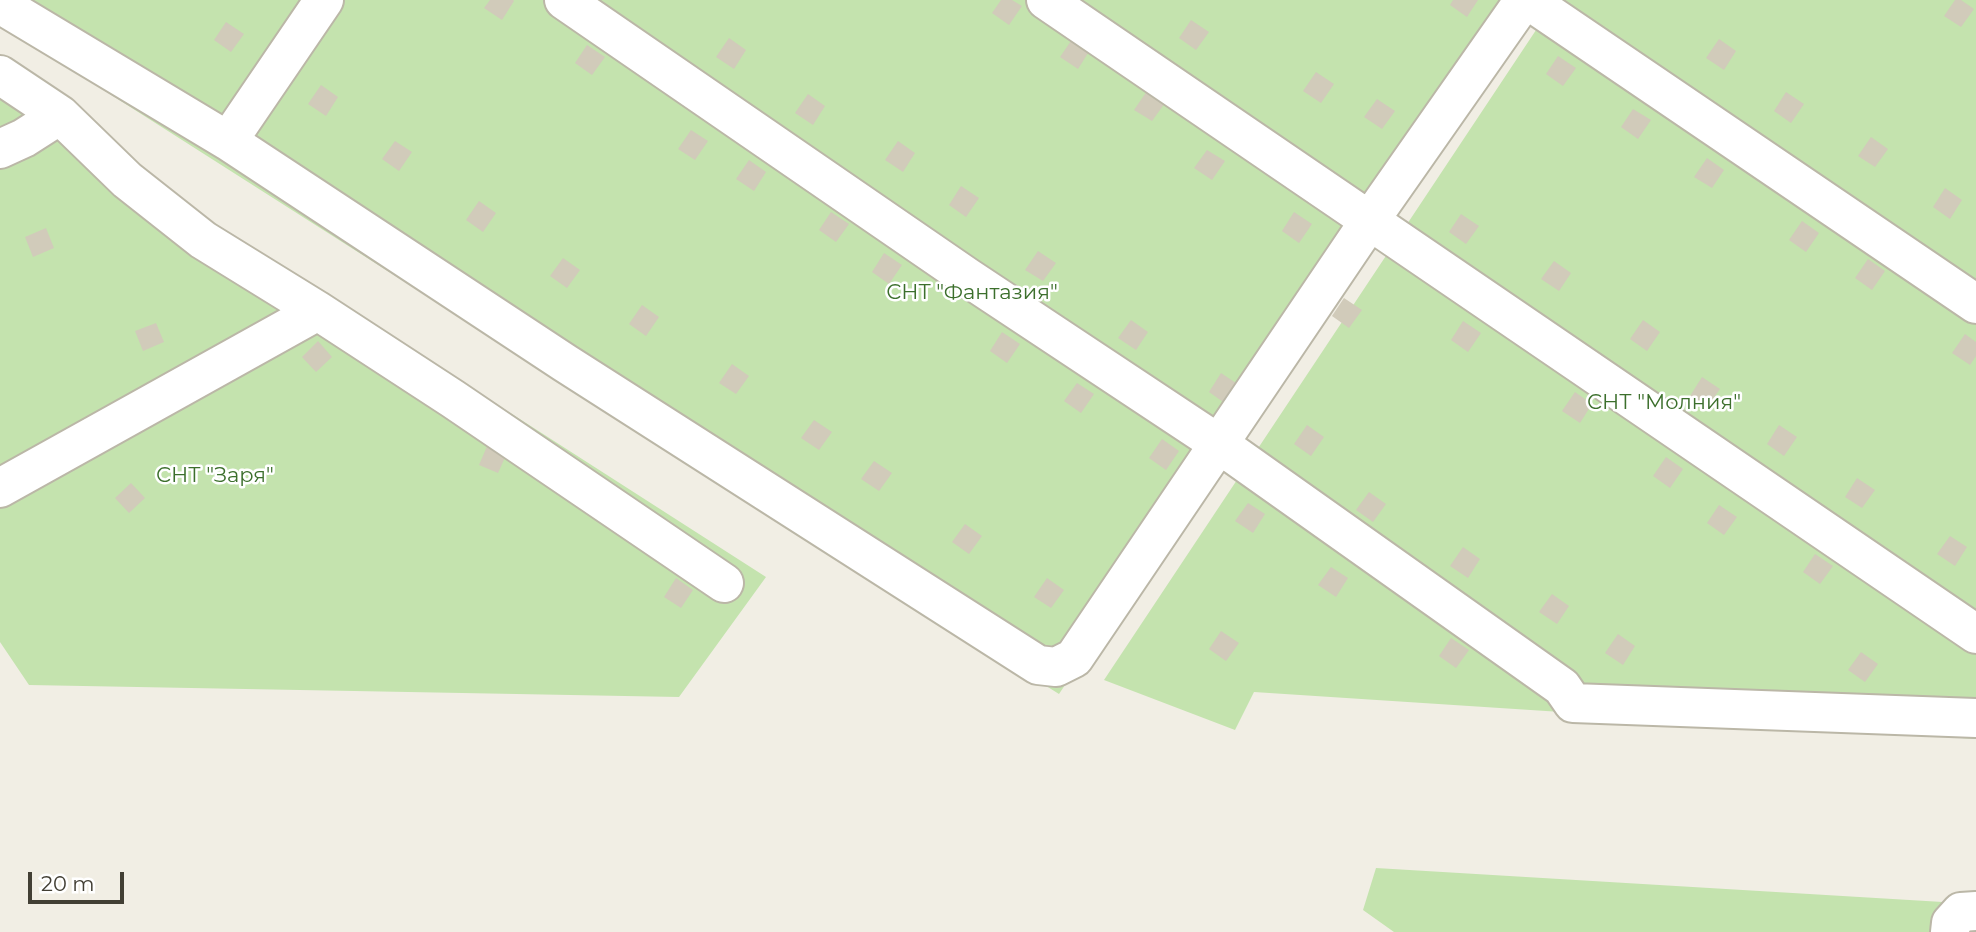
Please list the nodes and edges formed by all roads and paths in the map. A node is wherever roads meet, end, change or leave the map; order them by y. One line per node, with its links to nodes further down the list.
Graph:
1 (324, 0): 8 (lane)
2 (564, 0): 13 (lane)
3 (1046, 0): 10 (lane)
4 (1526, 0): 10 (lane); 11 (lane)
5 (0, 4): 8 (lane)
6 (0, 75): 7 (lane)
7 (60, 115): 9 (lane); 12 (lane)
8 (228, 141): 13 (lane)
9 (0, 149)
10 (1370, 220): 13 (lane); 16 (lane)
11 (1976, 304)
12 (318, 311): 14 (lane); 15 (lane)
13 (1219, 444): 17 (lane)
14 (0, 488)
15 (724, 583)
16 (1971, 619)
17 (1976, 718)
18 (1976, 911): 19 (lane)
19 (1950, 932)

